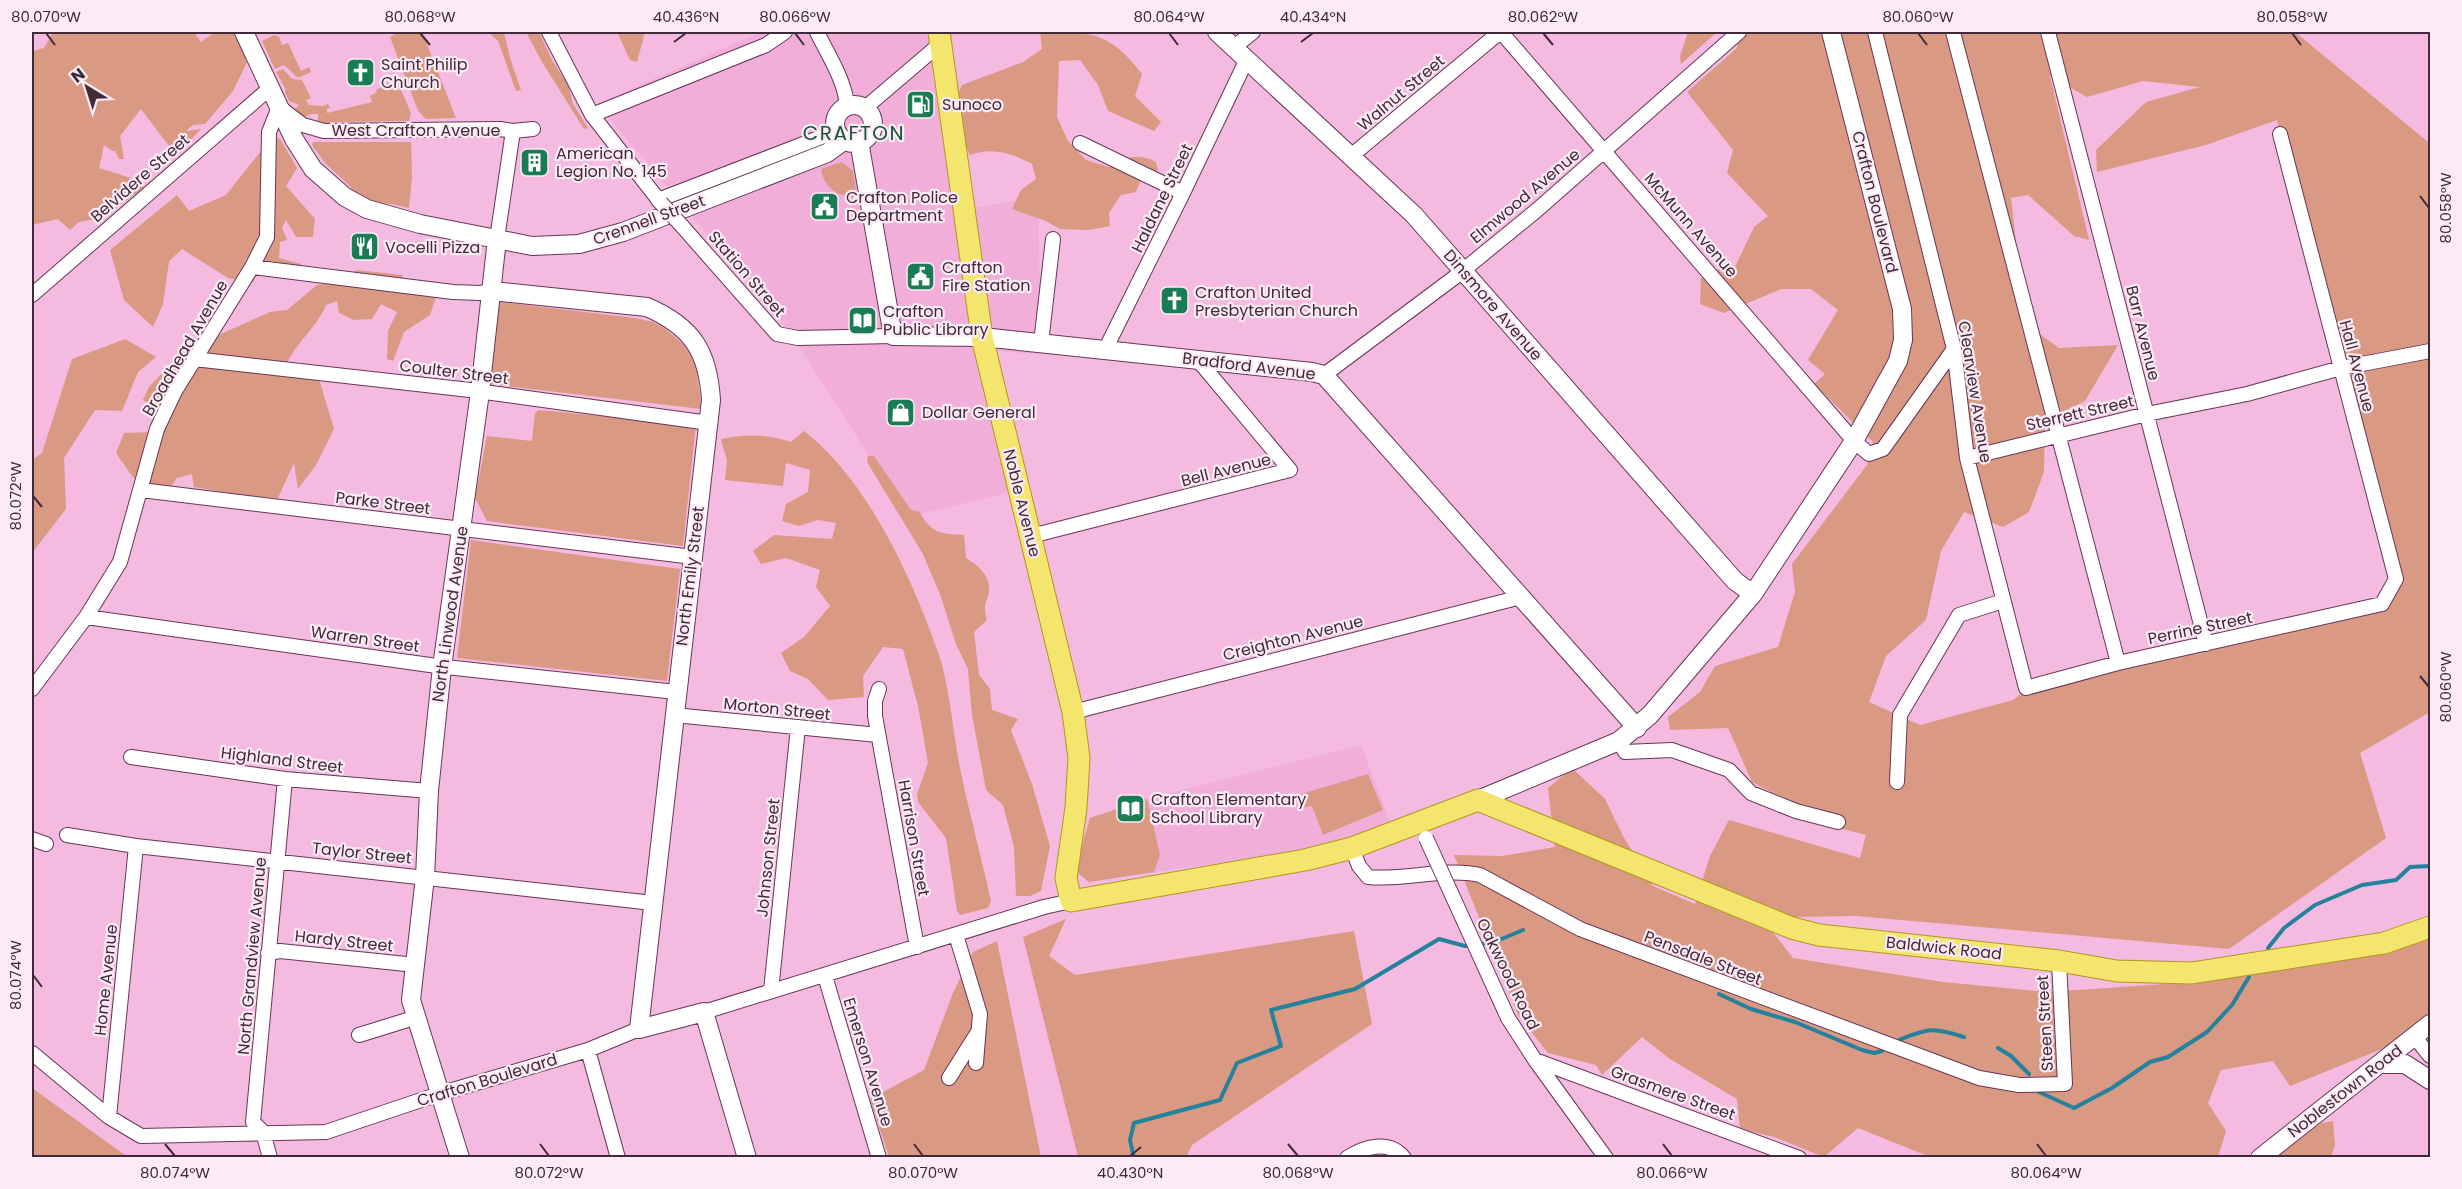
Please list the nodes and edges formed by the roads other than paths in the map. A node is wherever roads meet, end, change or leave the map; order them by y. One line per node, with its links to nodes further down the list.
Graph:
1 (244, 32): 15 (main road, West Crafton Avenue)
2 (549, 32): 18 (street, Station Street)
3 (785, 32): 18 (street)
4 (817, 32): 17 (street)
5 (1217, 32): 14 (main road, Dinsmore Avenue)
6 (1252, 32): 14 (street, Haldane Street)
7 (1501, 32): 24 (street, McMunn Avenue); 25 (street, Walnut Street)
8 (1738, 32): 24 (street, Elmwood Avenue)
9 (1831, 32): 49 (main road, Crafton Boulevard)
10 (1875, 32): 39 (street, Clearview Avenue)
11 (1953, 32): 48 (street)
12 (2049, 32): 46 (street, Barr Avenue)
13 (940, 38): 17 (street); 36 (main road, Noble Avenue)
14 (1241, 53): 25 (main road, Dinsmore Avenue); 26 (street, Haldane Street)
15 (270, 88): 16 (main road, West Crafton Avenue); 33 (street, Belvidere Street)
16 (279, 107): 20 (street, West Crafton Avenue); 28 (main road, Crennell Street); 30 (street, Broadhead Avenue)
17 (856, 107): 22 (main road); 22 (main road)
18 (592, 115): 27 (street, Station Street)
19 (533, 129): 20 (street, West Crafton Avenue)
20 (506, 130): 28 (street, North Linwood Avenue)
21 (2280, 134): 43 (street, Hall Avenue)
22 (847, 138): 27 (street); 28 (main road, Crennell Street); 35 (main road)
23 (1080, 143): 26 (street)
24 (1605, 149): 31 (street, Elmwood Avenue); 49 (street, McMunn Avenue)
25 (1351, 156): 31 (main road, Dinsmore Avenue)
26 (1183, 193): 38 (street, Haldane Street)
27 (659, 201): 34 (street, Station Street, bridge)
28 (496, 239): 32 (main road, North Linwood Avenue)
29 (1053, 239): 37 (street)
30 (252, 267): 32 (street); 41 (street, Broadhead Avenue)
31 (1462, 270): 44 (street, Elmwood Avenue); 55 (main road, Dinsmore Avenue)
32 (492, 291): 45 (main road, North Linwood Avenue); 47 (main road, North Emily Street)
33 (32, 295)
34 (777, 334): 35 (street, Bradford Avenue)
35 (893, 336): 36 (main road, Bradford Avenue)
36 (982, 337): 37 (main road, Bradford Avenue); 53 (main road, Noble Avenue)
37 (1041, 343): 38 (main road, Bradford Avenue)
38 (1104, 350): 42 (main road, Bradford Avenue)
39 (1954, 350): 49 (street); 50 (street, Clearview Avenue)
40 (2430, 351): 43 (street, Sterrett Street)
41 (194, 359): 45 (street, Coulter Street); 51 (street, Broadhead Avenue)
42 (1198, 360): 44 (main road, Bradford Avenue); 53 (street, Bell Avenue)
43 (2341, 368): 46 (street, Sterrett Street); 58 (street, Hall Avenue)
44 (1324, 375): 56 (main road, Bradford Avenue)
45 (480, 392): 47 (street, Coulter Street); 52 (main road, North Linwood Avenue)
46 (2147, 414): 48 (street, Sterrett Street); 60 (street, Barr Avenue)
47 (709, 423): 54 (main road, North Emily Street)
48 (2059, 435): 50 (street, Sterrett Street); 61 (street)
49 (1854, 441): 55 (main road, Crafton Boulevard)
50 (1967, 458): 57 (street, Clearview Avenue)
51 (141, 490): 52 (street, Parke Street); 59 (street, Broadhead Avenue)
52 (461, 530): 54 (street, Parke Street); 62 (main road, North Linwood Avenue)
53 (1032, 536): 67 (main road, Noble Avenue)
54 (693, 557): 66 (main road, North Emily Street)
55 (1753, 594): 70 (main road, Crafton Boulevard)
56 (1521, 597): 67 (street, Creighton Avenue); 70 (main road, Bradford Avenue)
57 (2003, 601): 63 (street, Clearview Avenue); 75 (street)
58 (2382, 604): 60 (street, Perrine Street)
59 (86, 617): 62 (street, Warren Street); 64 (street, Broadhead Avenue)
60 (2206, 644): 61 (street, Perrine Street)
61 (2118, 663): 63 (street, Perrine Street)
62 (442, 667): 66 (street, Warren Street); 76 (main road, North Linwood Avenue)
63 (2026, 688)
64 (32, 689)
65 (879, 689): 71 (street, Harrison Street)
66 (676, 692): 68 (main road, North Emily Street)
67 (1073, 712): 87 (main road, Noble Avenue)
68 (674, 715): 69 (street, Morton Street); 88 (main road, North Emily Street)
69 (798, 727): 71 (street, Morton Street); 96 (street, Johnson Street)
70 (1637, 728): 72 (main road, Crafton Boulevard)
71 (878, 735): 91 (street, Harrison Street)
72 (1619, 741): 77 (main road, Crafton Boulevard); 78 (street)
73 (131, 757): 74 (street, Highland Street)
74 (285, 779): 76 (street, Highland Street); 85 (street, North Grandview Avenue)
75 (1897, 782)
76 (429, 791): 86 (main road, North Linwood Avenue)
77 (1478, 800): 79 (main road); 93 (main road, Baldwick Road)
78 (1838, 822)
79 (1423, 830): 84 (main road); 107 (street, Oakwood Road, bridge)
80 (67, 835): 83 (street, Taylor Street)
81 (32, 839): 82 (street)
82 (46, 844)
83 (136, 846): 85 (street, Taylor Street); 114 (street, Home Avenue)
84 (1352, 848): 87 (main road); 112 (street, Pensdale Street)
85 (277, 860): 86 (street, Taylor Street); 92 (street, North Grandview Avenue)
86 (424, 877): 88 (street, Taylor Street); 94 (main road, North Linwood Avenue)
87 (1071, 902): 90 (street, Crafton Boulevard)
88 (652, 903): 100 (main road, North Emily Street)
89 (2430, 927): 93 (main road, Baldwick Road)
90 (956, 935): 91 (street, Crafton Boulevard); 101 (street)
91 (917, 947): 95 (street, Crafton Boulevard)
92 (268, 953): 94 (street, Hardy Street); 115 (street, North Grandview Avenue)
93 (2059, 961): 112 (street, Steen Street)
94 (416, 965): 98 (main road, North Linwood Avenue)
95 (825, 976): 96 (street, Crafton Boulevard); 120 (street, Emerson Avenue)
96 (771, 991): 97 (street, Crafton Boulevard)
97 (704, 1012): 100 (main road, Crafton Boulevard); 119 (main road)
98 (417, 1017): 102 (street); 113 (main road, North Linwood Avenue)
99 (2430, 1024): 103 (main road, Noblestown Road)
100 (639, 1029): 104 (street, Crafton Boulevard)
101 (979, 1030): 108 (street); 110 (street)
102 (359, 1035)
103 (2414, 1036): 106 (street); 109 (main road, Noblestown Road)
104 (588, 1050): 113 (street, Crafton Boulevard); 118 (street)
105 (32, 1053): 114 (street, Crafton Boulevard)
106 (2430, 1056)
107 (1535, 1060): 123 (street, Oakwood Road); 124 (street, Grasmere Street)
108 (976, 1064)
109 (2380, 1064): 111 (main road); 125 (main road, Noblestown Road)
110 (949, 1078)
111 (2430, 1080)
112 (2065, 1084)
113 (440, 1094): 115 (street, Crafton Boulevard); 117 (main road, North Linwood Avenue)
114 (109, 1117): 115 (street, Crafton Boulevard)
115 (262, 1132): 116 (street, North Grandview Avenue)
116 (270, 1158)
117 (460, 1158)
118 (618, 1158)
119 (747, 1158)
120 (879, 1158)
121 (1347, 1158): 122 (street)
122 (1404, 1158)
123 (1606, 1158)
124 (1799, 1158)
125 (2260, 1158)

